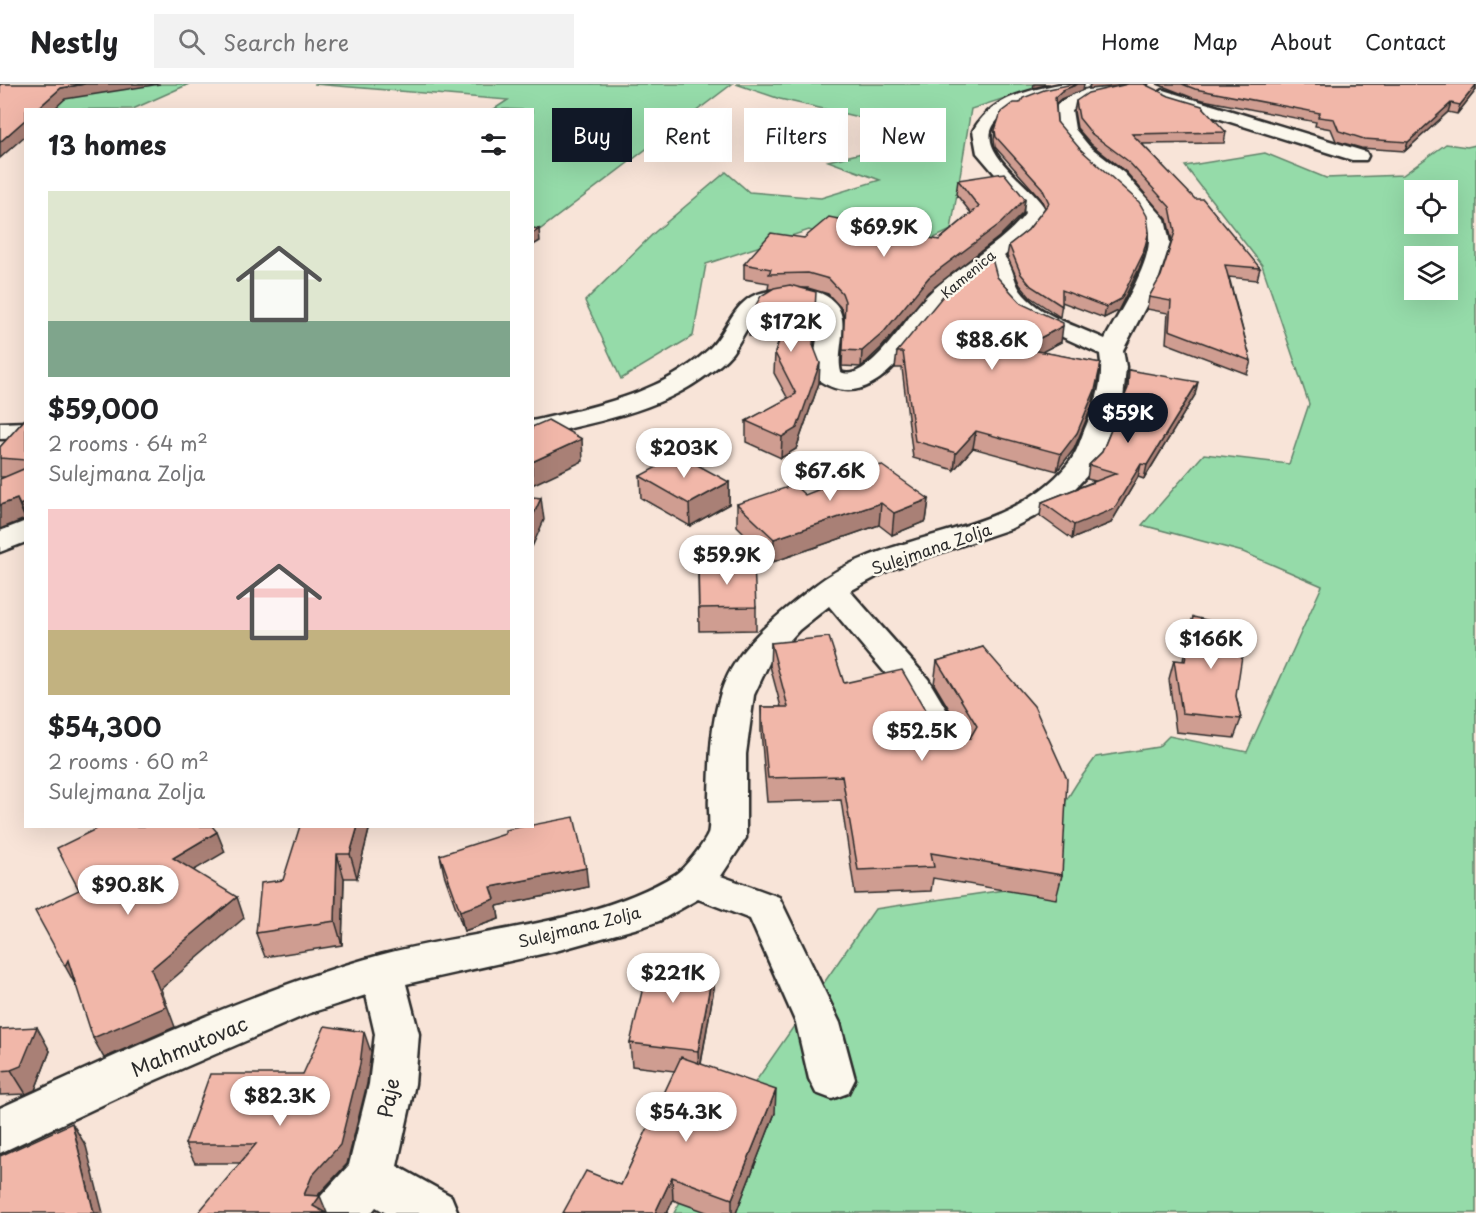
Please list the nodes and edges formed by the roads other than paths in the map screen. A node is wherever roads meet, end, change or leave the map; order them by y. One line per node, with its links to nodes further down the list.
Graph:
1 (1082, 84): 4 (street, Kamenica)
2 (1129, 85): 3 (street); 5 (street)
3 (1359, 156)
4 (991, 254): 5 (street); 6 (street, Kamenica)
5 (1111, 350): 11 (street, Sulejmana Zolja)
6 (534, 428)
7 (24, 430): 8 (street)
8 (0, 431)
9 (24, 531): 10 (street)
10 (0, 543)
11 (831, 588): 12 (street); 13 (street, Sulejmana Zolja)
12 (953, 751)
13 (695, 882): 14 (street, Sulejmana Zolja); 15 (street)
14 (382, 972): 16 (street, Mahmutovac); 17 (street, Paje)
15 (832, 1079)
16 (0, 1131)
17 (370, 1177): 18 (street, Paje); 19 (street)
18 (339, 1213)
19 (433, 1213)

